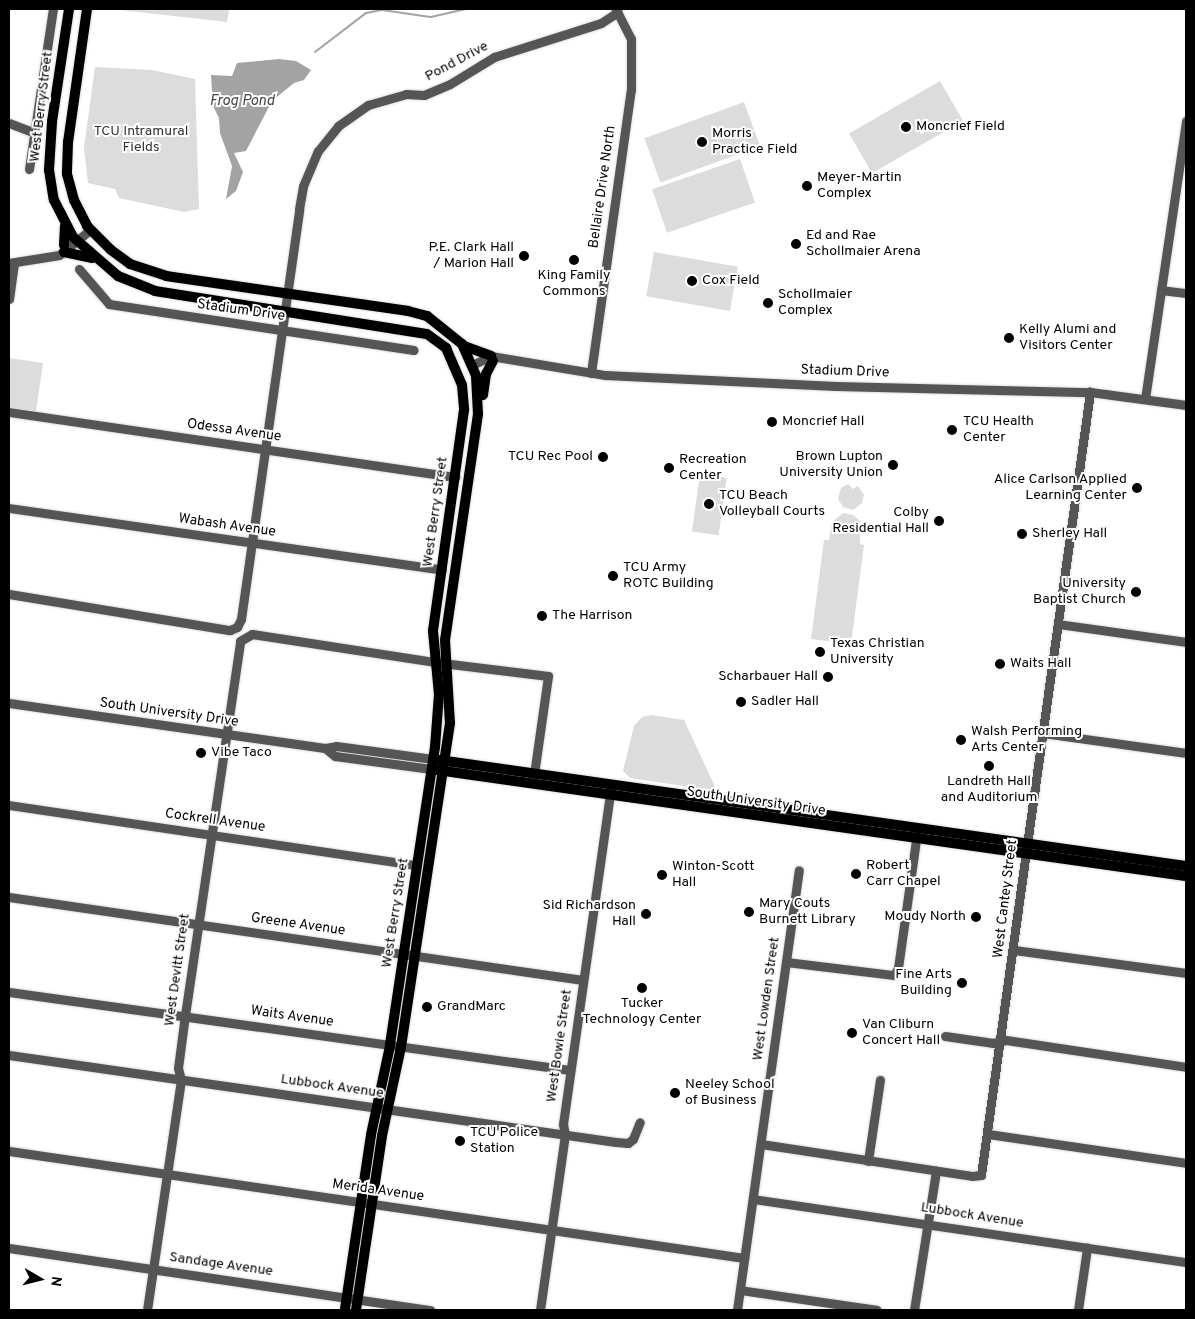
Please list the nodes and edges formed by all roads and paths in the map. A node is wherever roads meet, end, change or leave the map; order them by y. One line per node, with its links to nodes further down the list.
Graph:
1 (53, 9): 7 (street)
2 (69, 9): 10 (main road, West Berry Street)
3 (87, 9): 11 (main road, West Berry Street)
4 (617, 10): 19 (street, Pond Drive); 28 (street, Bellaire Drive North)
5 (1186, 121): 9 (street)
6 (9, 123): 7 (street)
7 (35, 133): 8 (street)
8 (29, 169)
9 (1183, 172): 17 (street)
10 (66, 226): 12 (main road, West Berry Street); 13 (main road)
11 (89, 228): 12 (street); 19 (main road, West Berry Street)
12 (75, 239): 13 (street); 14 (main road, West Berry Street)
13 (61, 250): 14 (main road); 15 (street)
14 (97, 260): 21 (main road, West Berry Street)
15 (11, 264): 20 (street)
16 (79, 270): 22 (street, Stadium Drive)
17 (1162, 290): 18 (street); 31 (street)
18 (1186, 293)
19 (288, 294): 21 (street); 23 (main road, West Berry Street)
20 (9, 299)
21 (286, 314): 22 (street); 24 (main road, West Berry Street)
22 (282, 330): 25 (street, Stadium Drive); 35 (street)
23 (464, 346): 26 (main road); 27 (main road, West Berry Street)
24 (446, 348): 27 (main road); 29 (main road, West Berry Street)
25 (414, 350)
26 (492, 359): 27 (street); 28 (street, Stadium Drive); 34 (main road)
27 (472, 365): 29 (main road); 34 (main road, West Berry Street)
28 (591, 373): 30 (street, Stadium Drive)
29 (462, 385): 36 (main road, West Berry Street)
30 (1090, 392): 31 (street, Stadium Drive); 43 (street, West Cantey Street)
31 (1144, 398): 32 (street, Stadium Drive)
32 (1186, 405)
33 (9, 412): 35 (street, Odessa Avenue)
34 (476, 428): 40 (main road, West Berry Street)
35 (265, 450): 36 (street, Odessa Avenue); 39 (street)
36 (455, 478): 38 (main road, West Berry Street)
37 (9, 508): 39 (street, Wabash Avenue)
38 (450, 516): 40 (main road); 41 (main road, West Berry Street)
39 (251, 543): 41 (street, Wabash Avenue); 42 (street)
40 (456, 568): 44 (main road, West Berry Street)
41 (442, 570): 44 (main road); 46 (main road, West Berry Street)
42 (9, 594)
43 (1058, 624): 45 (street); 50 (street, West Cantey Street)
44 (447, 631): 47 (main road, West Berry Street)
45 (1186, 642)
46 (434, 662): 47 (street); 49 (main road); 51 (street, West Devitt Street); 53 (main road, West Berry Street)
47 (446, 662): 49 (main road, West Berry Street); 55 (street)
48 (9, 703): 51 (street, South University Drive)
49 (450, 710): 54 (main road, West Berry Street)
50 (1042, 733): 52 (street); 60 (street, West Cantey Street)
51 (225, 735): 53 (street, South University Drive); 58 (street, West Devitt Street)
52 (1186, 753)
53 (432, 764): 54 (main road, South University Drive); 61 (main road, West Berry Street)
54 (444, 766): 55 (main road, South University Drive); 56 (main road, South University Drive); 66 (main road, West Berry Street)
55 (534, 774): 56 (main road, South University Drive)
56 (610, 790): 59 (main road, South University Drive); 73 (street, West Bowie Street)
57 (9, 805): 58 (street, Cockrell Avenue)
58 (211, 834): 61 (street, Cockrell Avenue); 67 (street, West Devitt Street)
59 (917, 834): 60 (main road, South University Drive); 71 (street)
60 (1027, 848): 62 (main road, South University Drive); 64 (main road, South University Drive); 68 (street, West Cantey Street)
61 (417, 865): 66 (main road); 69 (main road, West Berry Street)
62 (1186, 866)
63 (799, 870): 71 (street, West Lowden Street)
64 (1186, 876)
65 (9, 897): 67 (street, Greene Avenue)
66 (423, 902): 70 (main road, West Berry Street)
67 (198, 924): 69 (street, Greene Avenue); 75 (street, West Devitt Street)
68 (1014, 950): 72 (street); 77 (street, West Cantey Street)
69 (404, 955): 70 (street, Greene Avenue); 78 (main road, West Berry Street)
70 (415, 956): 73 (street, Greene Avenue); 78 (main road, West Berry Street)
71 (786, 962): 89 (street, West Lowden Street)
72 (1186, 973)
73 (583, 980): 81 (street, West Bowie Street)
74 (9, 992): 75 (street, Waits Avenue)
75 (185, 1015): 78 (street, Waits Avenue); 82 (street, West Devitt Street)
76 (945, 1036): 77 (street)
77 (1000, 1041): 80 (street); 87 (street, West Cantey Street)
78 (396, 1046): 81 (street, Waits Avenue); 84 (main road, West Berry Street); 85 (main road, West Berry Street)
79 (9, 1054): 82 (street, Lubbock Avenue)
80 (1186, 1067)
81 (570, 1070): 88 (street, West Bowie Street)
82 (181, 1080): 84 (street, Lubbock Avenue); 94 (street, West Devitt Street)
83 (880, 1080): 91 (street)
84 (377, 1107): 85 (street, Lubbock Avenue); 96 (main road, West Berry Street)
85 (388, 1109): 88 (street, Lubbock Avenue); 97 (main road, West Berry Street)
86 (640, 1122): 88 (street, Lubbock Avenue)
87 (988, 1134): 92 (street); 93 (street, West Cantey Street)
88 (565, 1135): 99 (street, West Bowie Street)
89 (761, 1144): 91 (street); 95 (street, West Lowden Street)
90 (9, 1151): 94 (street, Merida Avenue)
91 (868, 1161): 93 (street)
92 (1186, 1163)
93 (936, 1171): 98 (street)
94 (167, 1174): 96 (street, Merida Avenue); 104 (street, West Devitt Street)
95 (753, 1199): 98 (street, Lubbock Avenue); 102 (street, West Lowden Street)
96 (361, 1202): 97 (street, Merida Avenue); 106 (main road, West Berry Street)
97 (372, 1204): 99 (street, Merida Avenue); 107 (main road, West Berry Street)
98 (928, 1223): 101 (street, Lubbock Avenue); 114 (street)
99 (552, 1230): 102 (street, Merida Avenue); 111 (street, West Bowie Street)
100 (9, 1248): 104 (street, Sandage Avenue)
101 (1087, 1248): 103 (street, Lubbock Avenue); 115 (street)
102 (744, 1258): 105 (street, West Lowden Street)
103 (1186, 1262)
104 (152, 1269): 106 (street, Sandage Avenue); 108 (street, West Devitt Street)
105 (740, 1290): 112 (street, West Lowden Street); 113 (street)
106 (347, 1298): 107 (street, Sandage Avenue); 109 (main road, West Berry Street)
107 (357, 1305): 110 (street, Sandage Avenue)
108 (147, 1310)
109 (345, 1310)
110 (430, 1310)
111 (540, 1310)
112 (737, 1310)
113 (877, 1310)
114 (914, 1310)
115 (1078, 1310)

